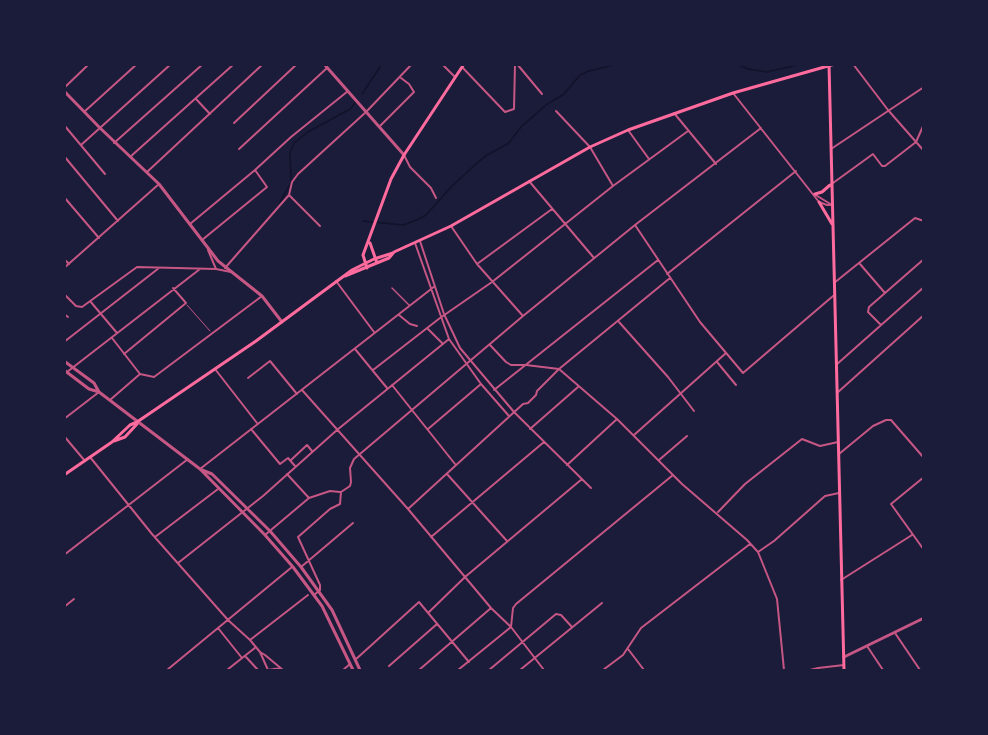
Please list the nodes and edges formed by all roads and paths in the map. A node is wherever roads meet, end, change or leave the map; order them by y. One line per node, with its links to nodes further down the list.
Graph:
1 (89, 64): 20 (street)
2 (137, 64): 27 (street)
3 (171, 64): 35 (street)
4 (203, 64): 40 (street)
5 (234, 64): 24 (street)
6 (262, 64): 30 (street)
7 (297, 64): 31 (street)
8 (334, 64): 16 (street)
9 (412, 64): 17 (street)
10 (442, 64): 18 (street)
11 (516, 64): 15 (street); 23 (street)
12 (835, 64): 14 (main road)
13 (854, 64): 25 (street)
14 (829, 65): 22 (main road); 44 (main road)
15 (463, 66): 18 (main road)
16 (326, 67): 21 (street); 43 (street)
17 (400, 77): 28 (street); 34 (street)
18 (455, 78): 46 (main road)
19 (924, 87): 25 (street)
20 (64, 89): 27 (street)
21 (348, 92): 28 (street); 53 (street)
22 (733, 93): 29 (main road); 36 (street)
23 (542, 94)
24 (196, 99): 30 (street); 48 (street)
25 (888, 110): 39 (street); 44 (street)
26 (556, 111): 42 (street)
27 (84, 112): 35 (street)
28 (366, 112): 34 (street); 62 (street)
29 (673, 113): 37 (main road); 38 (street)
30 (210, 114): 55 (street)
31 (234, 123)
32 (924, 124): 39 (street)
33 (64, 125): 41 (street)
34 (379, 127): 46 (street)
35 (100, 128): 40 (street); 41 (street)
36 (761, 128): 52 (street); 54 (street)
37 (628, 129): 42 (main road); 50 (street)
38 (688, 131): 50 (street); 52 (street)
39 (916, 142): 45 (street); 59 (street)
40 (114, 143): 48 (street)
41 (81, 145): 56 (street)
42 (590, 147): 57 (main road); 60 (street)
43 (239, 148)
44 (831, 149): 59 (main road)
45 (924, 151)
46 (404, 155): 64 (street); 78 (main road)
47 (64, 156): 49 (street)
48 (130, 157): 55 (street)
49 (69, 160): 51 (street); 68 (street)
50 (650, 160): 60 (street)
51 (64, 164)
52 (716, 164): 72 (street)
53 (255, 170): 70 (street); 77 (street)
54 (795, 171): 61 (street); 98 (street)
55 (147, 172): 58 (street)
56 (105, 174)
57 (529, 181): 67 (street); 75 (main road)
58 (159, 184): 68 (street); 70 (street)
59 (831, 184): 61 (main road); 66 (main road)
60 (613, 186): 71 (street)
61 (814, 193): 65 (street); 66 (street)
62 (289, 195): 74 (street); 94 (street)
63 (64, 196): 76 (street)
64 (436, 198)
65 (819, 202): 66 (street); 73 (main road)
66 (832, 205): 73 (main road)
67 (552, 209): 71 (street); 90 (street)
68 (118, 221): 76 (street)
69 (924, 221): 91 (street)
70 (190, 224): 77 (street)
71 (566, 224): 83 (street); 103 (street)
72 (635, 225): 83 (street); 86 (street)
73 (833, 225): 104 (main road)
74 (320, 226)
75 (450, 226): 79 (main road); 90 (street)
76 (99, 238): 89 (street)
77 (202, 239): 94 (street); 97 (street)
78 (370, 241): 82 (main road); 87 (main road)
79 (420, 241): 80 (main road); 105 (street)
80 (415, 243): 81 (main road); 109 (street)
81 (394, 252): 82 (main road); 88 (main road)
82 (374, 258): 87 (main road); 88 (main road)
83 (594, 258): 122 (street)
84 (64, 259): 89 (street)
85 (924, 259): 110 (street)
86 (658, 260): 98 (street); 145 (street)
87 (364, 263): 95 (main road); 100 (main road)
88 (377, 263): 95 (main road)
89 (69, 264): 93 (street)
90 (477, 264): 103 (street)
91 (860, 264): 104 (street); 110 (street)
92 (159, 267): 96 (street); 114 (street); 118 (street)
93 (64, 268)
94 (225, 268): 99 (street)
95 (367, 268): 100 (main road)
96 (200, 269): 97 (street); 107 (street)
97 (216, 269): 99 (street)
98 (667, 274): 101 (street)
99 (236, 276): 113 (street)
100 (345, 276): 102 (main road)
101 (670, 278): 126 (street); 139 (street)
102 (336, 281): 125 (main road); 132 (street)
103 (492, 282): 119 (street); 122 (street)
104 (834, 283): 112 (main road)
105 (435, 286): 109 (street); 119 (street)
106 (924, 287): 127 (street)
107 (173, 288): 115 (street); 130 (street)
108 (392, 288): 116 (street)
109 (430, 290): 116 (street); 124 (street)
110 (885, 293): 127 (street)
111 (64, 294): 114 (street)
112 (834, 295): 139 (street); 146 (main road)
113 (262, 296): 125 (street); 131 (street)
114 (90, 301): 118 (street)
115 (186, 303): 131 (lane); 140 (street)
116 (410, 306): 120 (street)
117 (64, 314): 123 (street)
118 (102, 314): 130 (street); 135 (street)
119 (444, 314): 124 (street); 143 (street)
120 (399, 315): 128 (street); 132 (street)
121 (924, 315): 162 (street)
122 (523, 316): 137 (street)
123 (68, 317)
124 (440, 318): 129 (street); 134 (street)
125 (282, 322): 148 (main road)
126 (619, 322): 149 (street); 164 (street)
127 (881, 325): 146 (street)
128 (417, 326)
129 (427, 328): 136 (street); 150 (street)
130 (117, 333): 133 (street)
131 (211, 333): 152 (street)
132 (375, 333): 138 (street)
133 (112, 338): 140 (street); 147 (street)
134 (448, 339): 136 (street); 144 (street)
135 (64, 342)
136 (443, 344): 154 (street)
137 (490, 345): 143 (street); 145 (street)
138 (355, 349): 150 (street); 159 (street)
139 (726, 353): 142 (street)
140 (124, 354): 152 (street)
141 (64, 361): 147 (street)
142 (716, 361): 156 (street); 164 (street)
143 (470, 362): 144 (street); 160 (street)
144 (466, 365): 155 (street); 166 (street)
145 (526, 365): 149 (street); 160 (street)
146 (836, 365): 162 (main road)
147 (72, 367): 151 (street); 161 (street)
148 (215, 368): 172 (main road); 173 (street)
149 (559, 369): 157 (street); 168 (street)
150 (373, 370): 158 (street)
151 (66, 371): 161 (street)
152 (140, 374): 165 (street)
153 (248, 378): 163 (street)
154 (391, 384): 158 (street); 166 (street)
155 (481, 384): 169 (street); 175 (street)
156 (736, 385)
157 (578, 387): 171 (street); 176 (street)
158 (387, 388): 177 (street)
159 (302, 390): 163 (street); 177 (street)
160 (494, 390): 168 (street)
161 (99, 392): 165 (street); 170 (street)
162 (837, 393): 182 (main road)
163 (297, 394): 173 (street)
164 (680, 394): 167 (street); 178 (street)
165 (110, 400): 172 (street)
166 (411, 409): 175 (street); 185 (street)
167 (694, 411)
168 (514, 412): 169 (street); 176 (street)
169 (509, 416): 192 (street)
170 (64, 419)
171 (617, 419): 178 (street); 193 (street)
172 (137, 422): 186 (main road); 188 (street)
173 (257, 423): 174 (street)
174 (251, 429): 189 (street); 195 (street)
175 (427, 429): 192 (street)
176 (530, 429): 181 (street)
177 (337, 430): 183 (street); 185 (street)
178 (634, 435): 190 (street)
179 (64, 436): 191 (street)
180 (687, 436): 190 (street)
181 (544, 442): 193 (street); 207 (street)
182 (838, 442): 184 (main road); 212 (street)
183 (312, 451): 189 (street); 194 (street)
184 (839, 454): 187 (street); 205 (main road)
185 (359, 456): 204 (street); 210 (street)
186 (90, 457): 191 (main road); 208 (street)
187 (924, 458)
188 (188, 459): 195 (street); 208 (street)
189 (290, 460): 194 (street)
190 (659, 460): 199 (street)
191 (85, 461): 198 (main road)
192 (455, 464): 197 (street)
193 (567, 465): 200 (street)
194 (295, 466): 196 (street)
195 (201, 469): 203 (street); 209 (street)
196 (287, 474): 206 (street); 209 (street)
197 (447, 474): 207 (street); 210 (street)
198 (64, 475)
199 (673, 475): 212 (street); 241 (street)
200 (582, 479): 202 (street); 219 (street)
201 (923, 480): 216 (street)
202 (591, 488)
203 (218, 489): 211 (street); 217 (street)
204 (341, 492): 206 (street); 224 (street)
205 (840, 493): 222 (street); 229 (main road)
206 (309, 498): 214 (street)
207 (471, 503): 218 (street); 219 (street)
208 (128, 505): 217 (street); 223 (street)
209 (246, 508): 211 (street); 214 (street)
210 (408, 509): 218 (street)
211 (241, 512): 215 (street); 225 (street)
212 (718, 512): 220 (street)
213 (353, 523): 224 (street)
214 (270, 531): 215 (street); 227 (street)
215 (265, 535): 226 (street)
216 (912, 535): 221 (street); 229 (street)
217 (155, 537): 225 (street)
218 (431, 537): 228 (street)
219 (507, 541): 228 (street)
220 (750, 544): 222 (street); 250 (street)
221 (924, 550)
222 (758, 552): 276 (street)
223 (64, 555)
224 (308, 561): 227 (street); 230 (street)
225 (178, 563): 239 (street)
226 (293, 567): 232 (street); 239 (street)
227 (300, 567): 230 (street)
228 (465, 577): 236 (street); 237 (street)
229 (842, 580): 253 (main road)
230 (319, 591): 232 (street); 255 (street)
231 (308, 595): 245 (street)
232 (314, 595): 257 (street)
233 (74, 599): 235 (street)
234 (602, 603): 242 (street)
235 (64, 607)
236 (491, 608): 241 (street); 246 (street)
237 (428, 613): 240 (street); 255 (street)
238 (924, 618): 244 (street)
239 (228, 620): 243 (street); 245 (street)
240 (437, 624): 246 (street); 259 (street)
241 (511, 627): 247 (street); 256 (street)
242 (572, 627): 247 (street); 254 (street)
243 (219, 628): 252 (street); 261 (street)
244 (895, 633): 248 (street); 280 (street)
245 (250, 640): 249 (street)
246 (452, 642): 256 (street); 269 (street)
247 (522, 642): 254 (street); 271 (street)
248 (867, 646): 253 (street); 279 (street)
249 (256, 647): 251 (street); 252 (street)
250 (628, 649): 274 (street); 275 (street)
251 (260, 652): 260 (street); 264 (street)
252 (244, 657): 262 (street); 263 (street)
253 (844, 657): 258 (main road)
254 (535, 658): 272 (street); 273 (street)
255 (355, 660): 268 (street)
256 (469, 662): 270 (street)
257 (350, 664): 266 (street); 267 (street)
258 (844, 665): 277 (street); 278 (main road)
259 (389, 666)
260 (279, 668): 264 (street); 265 (street)
261 (167, 670)
262 (227, 670)
263 (258, 670)
264 (268, 670)
265 (283, 670)
266 (343, 670)
267 (353, 670)
268 (360, 670)
269 (419, 670)
270 (460, 670)
271 (489, 670)
272 (520, 670)
273 (544, 670)
274 (603, 670)
275 (644, 670)
276 (783, 670)
277 (810, 670)
278 (844, 670)
279 (884, 670)
280 (921, 670)

